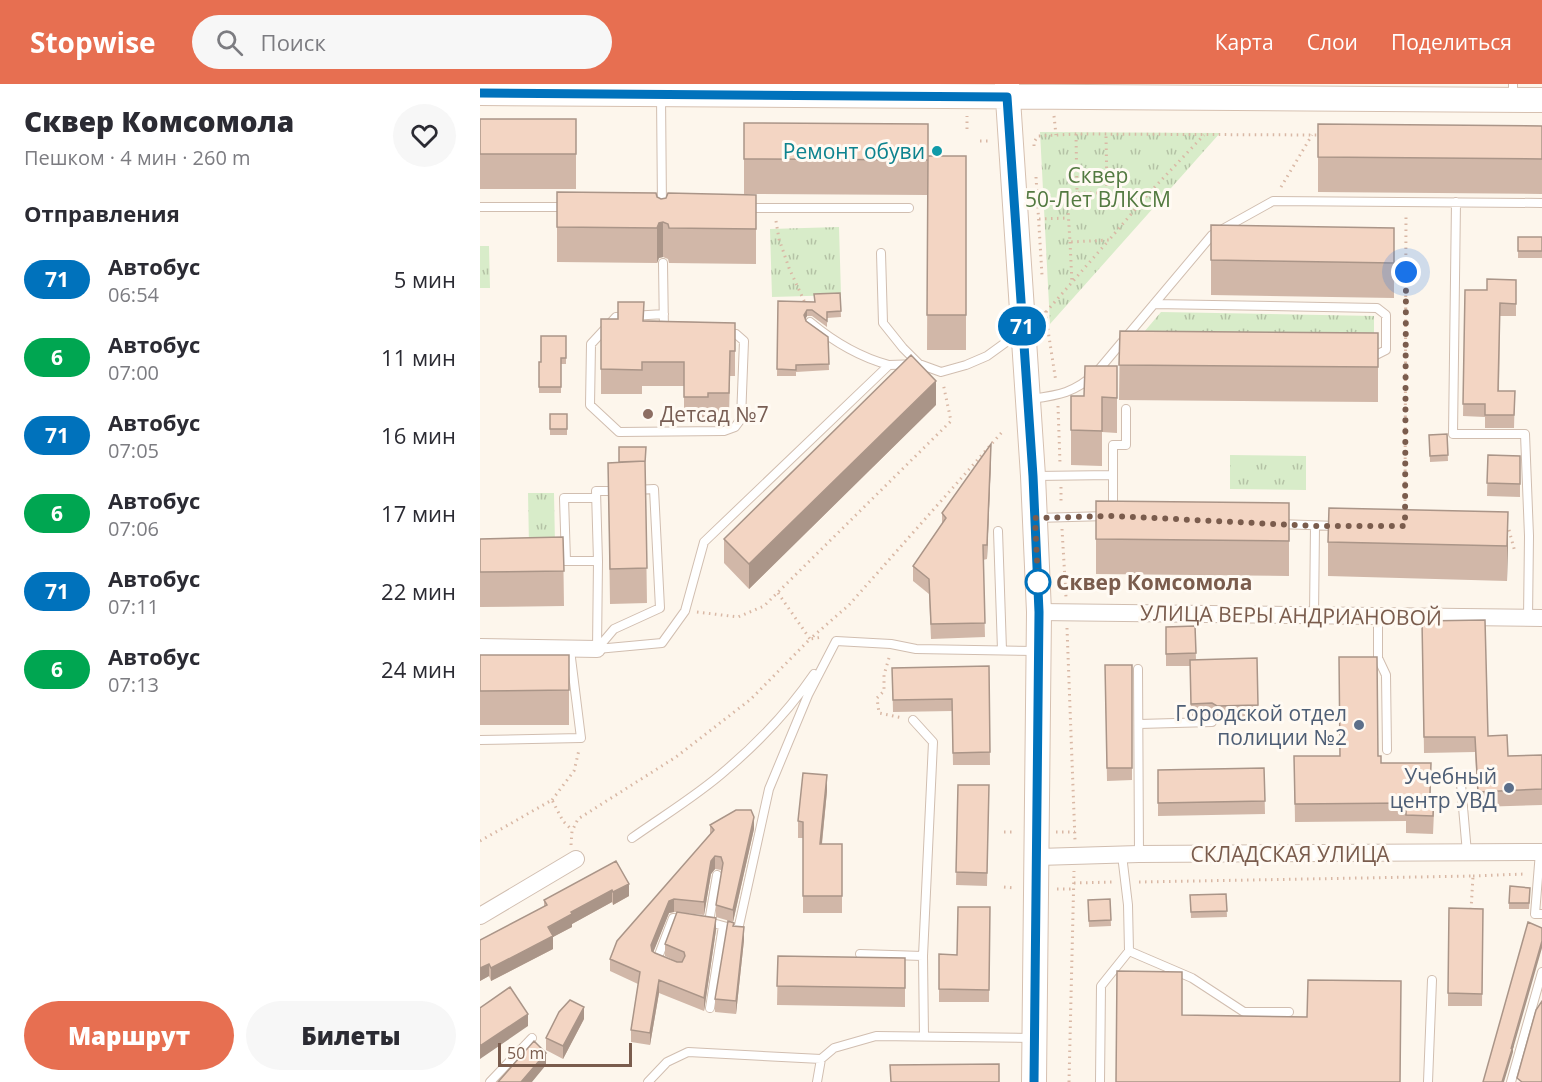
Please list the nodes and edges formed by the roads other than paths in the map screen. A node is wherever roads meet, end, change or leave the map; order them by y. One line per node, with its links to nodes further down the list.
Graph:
1 (1007, 90): 2 (main road); 4 (main road); 21 (main road)
2 (1513, 92): 5 (main road)
3 (480, 93): 4 (main road)
4 (661, 94): 11 (lane)
5 (1542, 100)
6 (1456, 202): 7 (lane); 18 (lane); 47 (lane)
7 (1542, 203)
8 (480, 207): 9 (lane)
9 (571, 207)
10 (651, 207): 11 (lane)
11 (662, 207): 12 (lane); 15 (lane)
12 (673, 207)
13 (740, 207): 14 (lane)
14 (909, 207)
15 (662, 218)
16 (881, 253): 28 (lane)
17 (663, 263): 19 (lane)
18 (1154, 304): 24 (lane); 26 (lane)
19 (664, 314): 22 (lane); 23 (lane)
20 (810, 322): 27 (lane)
21 (1023, 330): 28 (lane); 29 (main road)
22 (676, 333)
23 (712, 333)
24 (1112, 354): 25 (lane); 29 (lane)
25 (1123, 354)
26 (1353, 355)
27 (889, 364): 28 (lane); 50 (lane)
28 (919, 364)
29 (1027, 399): 32 (main road)
30 (1126, 409): 31 (lane)
31 (1113, 475): 32 (lane); 34 (lane)
32 (1033, 476): 36 (main road)
33 (596, 498): 42 (lane); 43 (lane); 50 (lane)
34 (1113, 516): 35 (lane); 36 (lane)
35 (1125, 516)
36 (1035, 518): 44 (main road)
37 (1267, 523): 38 (lane)
38 (1315, 526): 39 (lane); 45 (lane)
39 (1348, 526)
40 (998, 531): 52 (lane)
41 (544, 561): 42 (lane)
42 (566, 561): 43 (lane)
43 (598, 561): 50 (lane)
44 (1039, 612): 45 (street, УЛИЦА ВЕРЫ АНДРИАНОВОЙ); 53 (main road)
45 (1314, 616): 46 (street, УЛИЦА ВЕРЫ АНДРИАНОВОЙ)
46 (1378, 617): 47 (street, УЛИЦА ВЕРЫ АНДРИАНОВОЙ); 59 (lane)
47 (1535, 618)
48 (836, 641): 52 (lane); 61 (lane); 72 (lane)
49 (480, 647): 51 (street)
50 (597, 649): 51 (street)
51 (570, 650): 58 (lane)
52 (1002, 650): 53 (lane)
53 (1039, 651): 66 (main road)
54 (1138, 669): 57 (lane)
55 (913, 720): 75 (lane)
56 (1212, 722): 57 (lane)
57 (1138, 724): 63 (lane)
58 (480, 740)
59 (1387, 750)
60 (1461, 784): 64 (lane)
61 (632, 838)
62 (1541, 852): 64 (street, СКЛАДСКАЯ УЛИЦА); 69 (lane)
63 (1139, 854): 64 (street, СКЛАДСКАЯ УЛИЦА); 65 (street, СКЛАДСКАЯ УЛИЦА)
64 (1468, 854)
65 (1122, 855): 66 (street, СКЛАДСКАЯ УЛИЦА); 73 (lane)
66 (1038, 857): 83 (main road)
67 (576, 859): 70 (street)
68 (717, 875): 71 (lane)
69 (1542, 914)
70 (480, 916)
71 (709, 922): 72 (lane); 76 (lane)
72 (723, 926): 79 (lane)
73 (1129, 951): 80 (lane); 89 (lane)
74 (860, 954): 75 (lane)
75 (923, 956): 81 (lane)
76 (672, 966)
77 (1542, 972): 91 (lane)
78 (1432, 980): 90 (lane)
79 (710, 1008)
80 (1289, 1012)
81 (924, 1036): 83 (lane); 84 (lane)
82 (532, 1038): 85 (lane)
83 (1035, 1038): 88 (main road)
84 (821, 1059): 86 (lane); 87 (lane)
85 (490, 1082)
86 (648, 1082)
87 (818, 1082)
88 (1034, 1082)
89 (1100, 1082)
90 (1428, 1082)
91 (1511, 1082)

